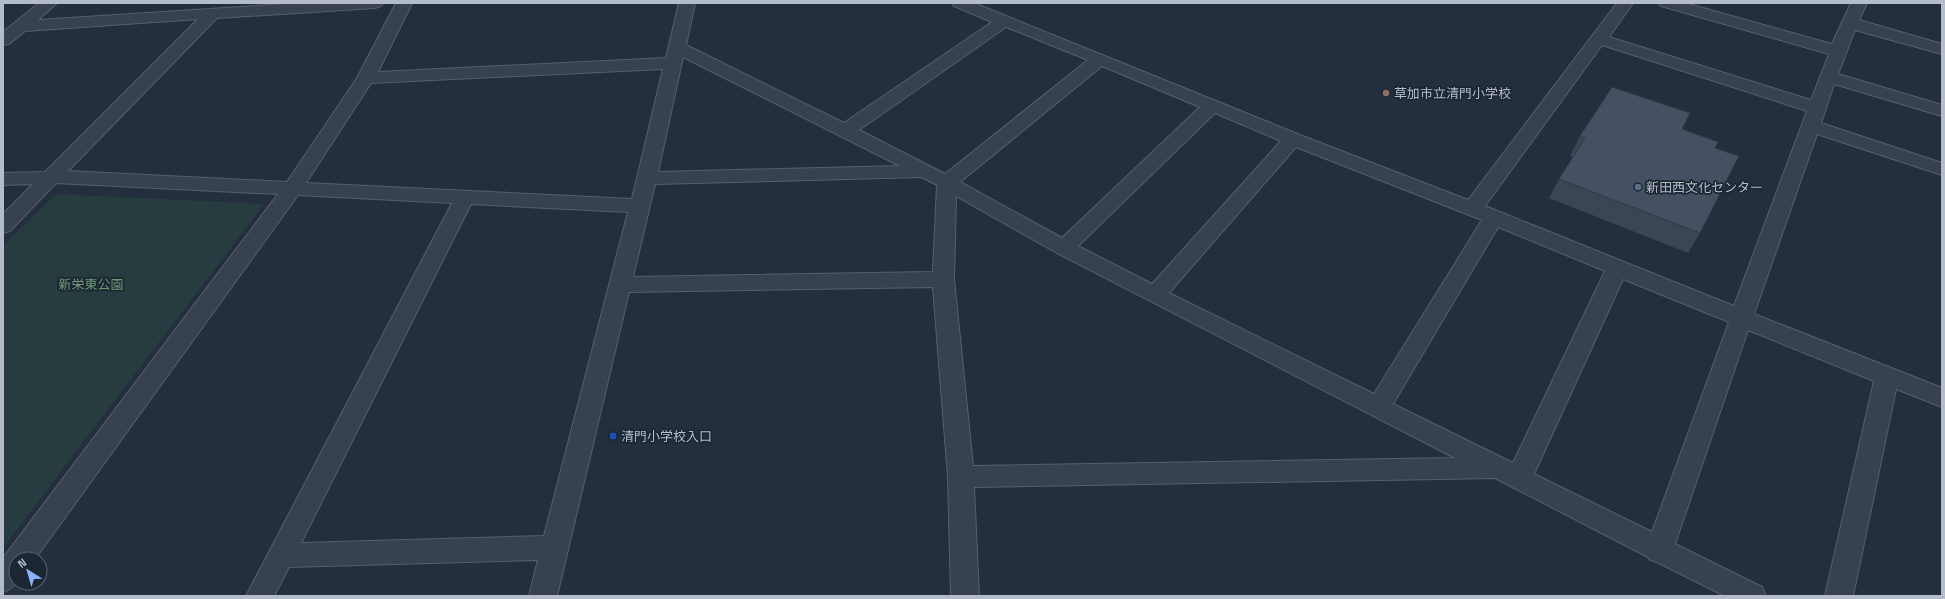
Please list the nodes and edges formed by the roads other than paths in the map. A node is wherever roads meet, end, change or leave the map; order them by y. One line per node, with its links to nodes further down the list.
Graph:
1 (50, 3): 12 (street)
2 (375, 3): 9 (street)
3 (404, 3): 20 (street)
4 (687, 3): 17 (street)
5 (960, 3): 10 (street)
6 (1625, 3): 13 (street)
7 (1667, 3): 16 (street)
8 (1859, 3): 11 (street)
9 (212, 14): 12 (street); 28 (street)
10 (1004, 21): 18 (street); 24 (street)
11 (1850, 23): 15 (street); 16 (street)
12 (20, 26): 14 (street)
13 (1599, 39): 23 (street); 35 (street)
14 (3, 40)
15 (1942, 49)
16 (1837, 51): 19 (street)
17 (675, 55): 20 (street); 24 (street); 29 (street)
18 (1100, 59): 21 (street); 31 (street)
19 (1828, 76): 22 (street); 23 (street)
20 (366, 78): 32 (street)
21 (1213, 106): 25 (street); 38 (street)
22 (1942, 111)
23 (1815, 117): 26 (street); 43 (street)
24 (846, 131): 27 (street)
25 (1293, 139): 35 (street); 42 (street)
26 (1942, 169)
27 (926, 171): 29 (street); 31 (street)
28 (52, 177): 30 (street); 32 (street); 37 (street)
29 (646, 178): 34 (street)
30 (3, 179)
31 (947, 182): 38 (street); 40 (street)
32 (293, 188): 33 (street); 50 (street)
33 (464, 198): 34 (street); 52 (street)
34 (640, 206): 41 (street)
35 (1472, 209): 36 (street)
36 (1494, 217): 39 (street); 46 (street)
37 (3, 226)
38 (1064, 248): 42 (street)
39 (1617, 268): 43 (street); 47 (street)
40 (943, 279): 41 (street); 48 (street)
41 (620, 285): 49 (street)
42 (1155, 295): 46 (street)
43 (1740, 318): 44 (street); 51 (street)
44 (1887, 376): 45 (street); 57 (street)
45 (1942, 398)
46 (1379, 407): 47 (street)
47 (1509, 473): 48 (street); 51 (street)
48 (960, 478): 55 (street)
49 (555, 548): 52 (street); 54 (street)
50 (24, 551)
51 (1659, 551): 56 (street)
52 (281, 555): 53 (street)
53 (260, 596)
54 (543, 596)
55 (965, 596)
56 (1752, 596)
57 (1839, 596)

